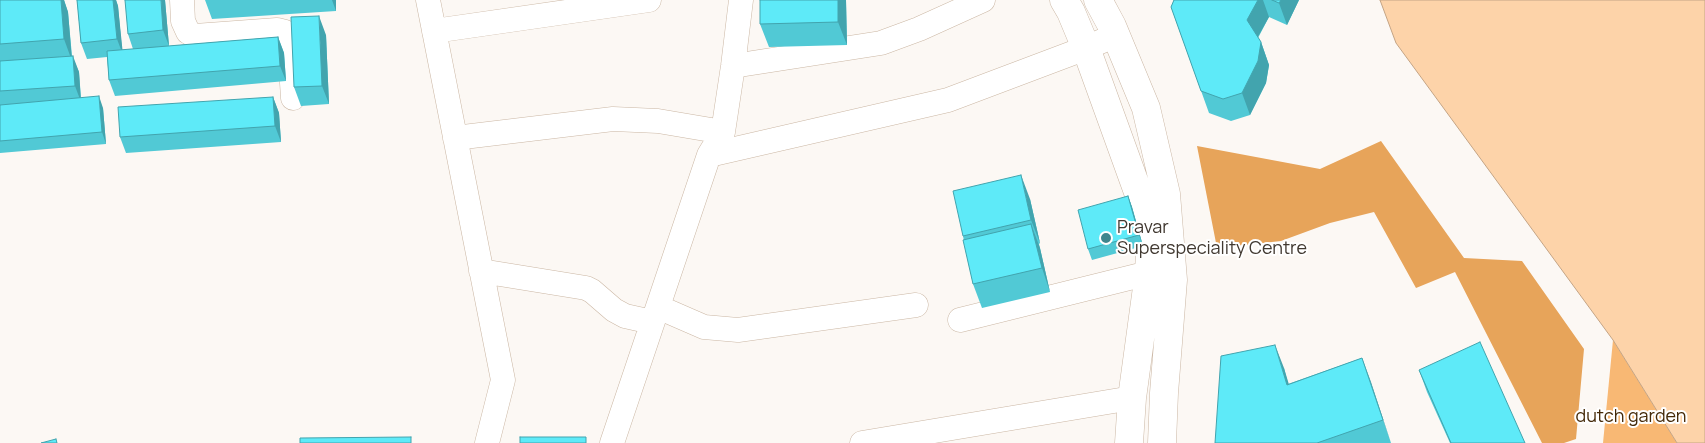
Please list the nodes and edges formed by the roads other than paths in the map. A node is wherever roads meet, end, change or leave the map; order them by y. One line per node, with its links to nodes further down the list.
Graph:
1 (182, 0): 12 (street)
2 (428, 0): 8 (street)
3 (649, 0): 8 (street)
4 (741, 0): 11 (street)
5 (983, 0): 11 (street)
6 (1064, 0): 10 (street)
7 (1098, 0): 9 (street)
8 (434, 31): 14 (street)
9 (1116, 35): 10 (street); 26 (street)
10 (1086, 48): 15 (street); 17 (street)
11 (734, 66): 13 (street)
12 (293, 98)
13 (723, 132): 14 (street); 15 (street)
14 (455, 138): 16 (street)
15 (709, 155): 19 (street)
16 (481, 272): 19 (street); 22 (street)
17 (1149, 273): 20 (street); 21 (street)
18 (916, 305): 19 (street)
19 (655, 314): 23 (street)
20 (960, 320)
21 (1132, 398): 24 (street); 25 (street)
22 (487, 443)
23 (612, 443)
24 (862, 443)
25 (1129, 443)
26 (1162, 443)

